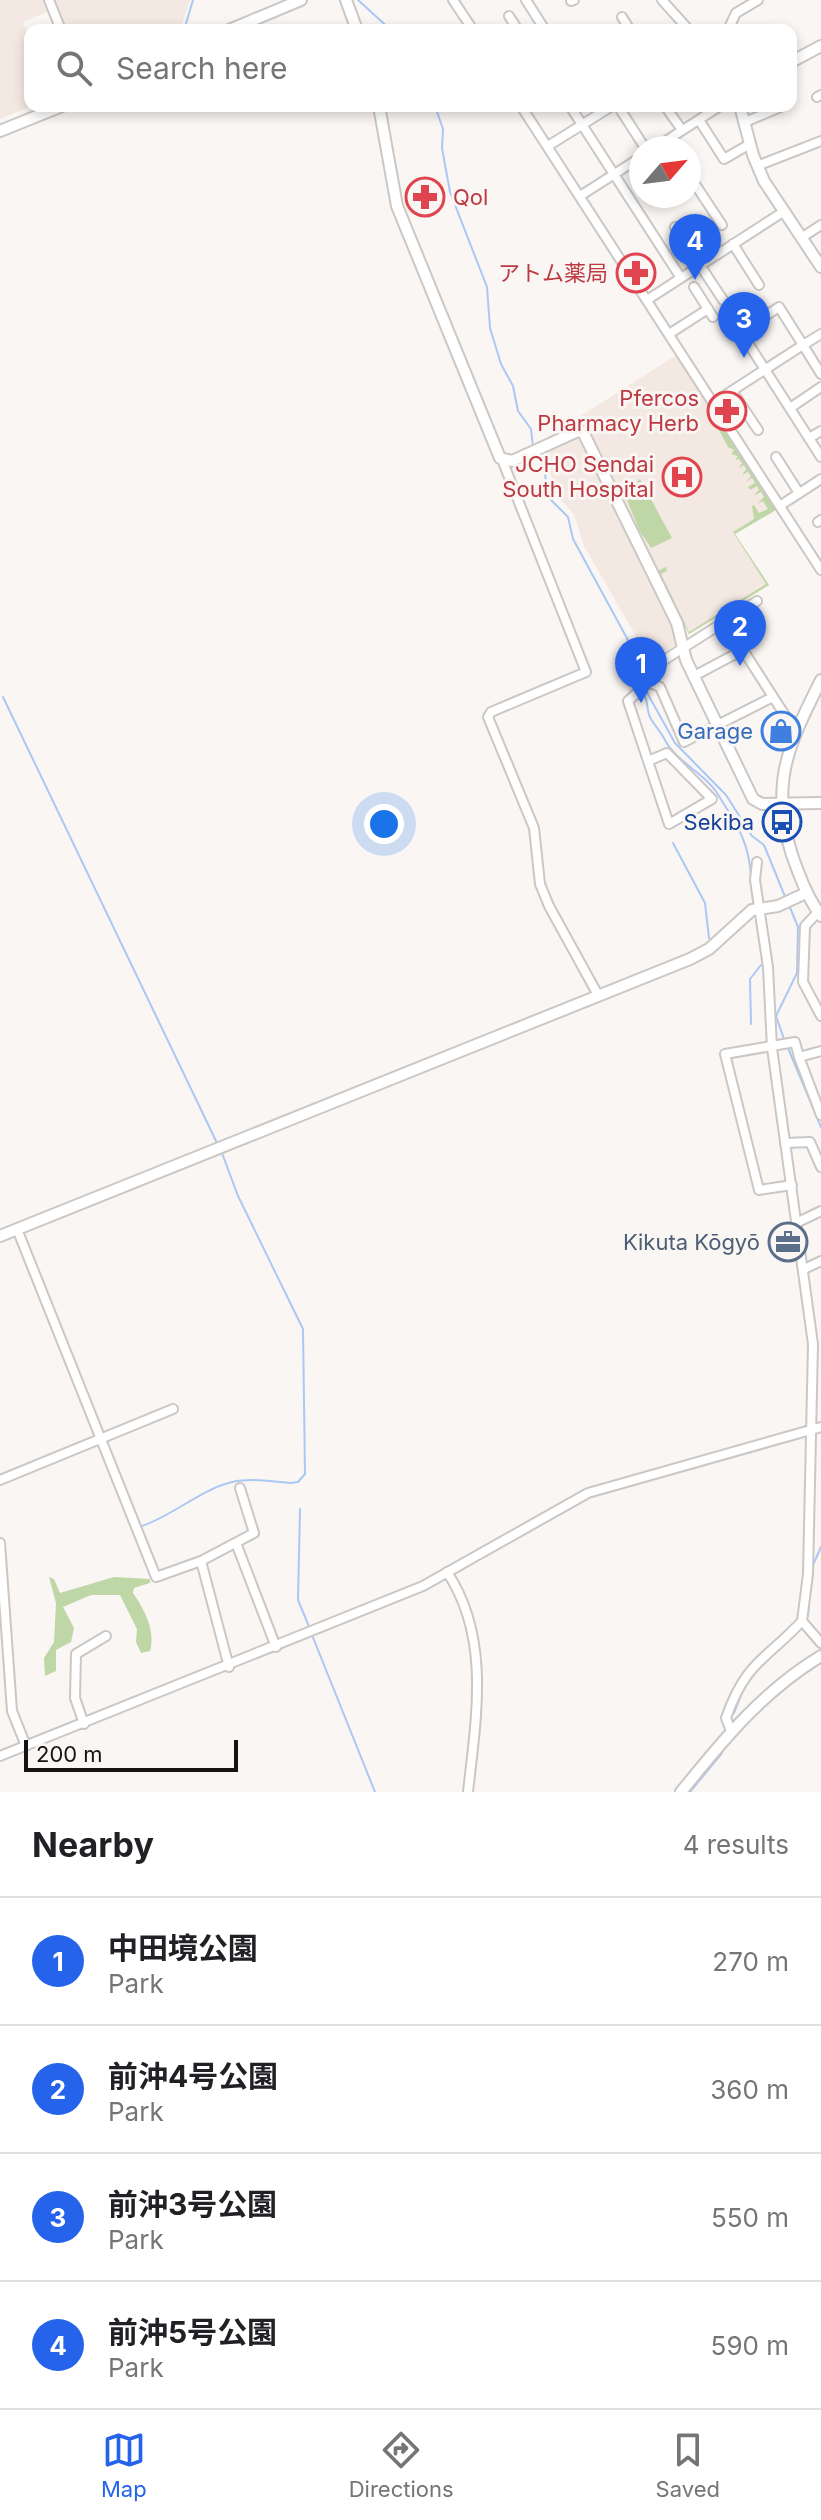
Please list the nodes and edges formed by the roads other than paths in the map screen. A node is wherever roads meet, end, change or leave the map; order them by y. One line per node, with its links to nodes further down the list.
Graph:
1 (49, 0): 10 (street)
2 (301, 0): 11 (street)
3 (346, 0): 12 (street)
4 (453, 0): 13 (street)
5 (526, 0): 15 (street)
6 (662, 0): 17 (street)
7 (758, 0): 18 (street)
8 (509, 16): 14 (street)
9 (622, 17): 16 (street)
10 (59, 24)
11 (243, 24)
12 (355, 24)
13 (469, 24)
14 (514, 24)
15 (541, 24)
16 (626, 24)
17 (684, 24)
18 (731, 24)
19 (821, 46): 20 (street)
20 (797, 59)
21 (47, 112): 35 (street)
22 (380, 112): 73 (street)
23 (525, 112): 40 (street)
24 (574, 112): 33 (street)
25 (603, 112): 33 (street)
26 (622, 112): 36 (street)
27 (669, 112): 34 (street)
28 (711, 112): 31 (street)
29 (742, 112): 32 (street)
30 (769, 112): 32 (street)
31 (699, 120): 34 (street); 39 (street)
32 (745, 122): 39 (street)
33 (582, 125): 40 (street); 43 (street)
34 (682, 130): 37 (street)
35 (0, 131)
36 (637, 136)
37 (676, 136)
38 (821, 141): 42 (street)
39 (750, 144): 42 (street)
40 (548, 146): 45 (street)
41 (629, 165): 43 (street)
42 (757, 166): 46 (street)
43 (614, 174): 45 (street); 54 (street)
44 (701, 193): 47 (street)
45 (580, 196): 57 (street)
46 (783, 212): 50 (street); 51 (street)
47 (722, 225)
48 (821, 225): 50 (street)
49 (675, 227): 52 (street)
50 (801, 238): 53 (street)
51 (733, 244): 52 (street); 55 (street)
52 (700, 266): 54 (street); 58 (street)
53 (821, 267)
54 (681, 278): 57 (street)
55 (759, 285)
56 (694, 287): 59 (street)
57 (647, 300): 59 (street)
58 (723, 300)
59 (669, 334): 66 (street)
60 (821, 334): 61 (street)
61 (803, 345): 62 (street); 62 (street); 63 (street)
62 (766, 370): 65 (street); 67 (street)
63 (821, 374)
64 (821, 387): 67 (street)
65 (732, 391): 66 (street); 68 (street)
66 (713, 403): 76 (street)
67 (790, 408): 70 (street)
68 (758, 430)
69 (821, 431): 70 (street)
70 (809, 438): 72 (street)
71 (776, 457): 75 (street)
72 (821, 457)
73 (503, 462): 79 (street); 93 (street)
74 (821, 479): 75 (street)
75 (799, 493): 76 (street)
76 (781, 505): 77 (street)
77 (821, 570)
78 (757, 601): 79 (street)
79 (682, 648): 80 (street); 82 (street)
80 (694, 676): 83 (street); 84 (street)
81 (821, 680): 85 (street)
82 (648, 684): 84 (street); 86 (street)
83 (773, 697): 84 (street); 85 (street)
84 (718, 726): 88 (street)
85 (795, 731): 88 (street)
86 (648, 761): 86 (street)
87 (821, 803): 88 (street)
88 (781, 804): 90 (street)
89 (757, 862): 91 (street)
90 (806, 893): 91 (street); 92 (street)
91 (759, 909): 93 (street); 95 (street)
92 (820, 914): 94 (street)
93 (598, 995): 104 (street)
94 (821, 1016)
95 (772, 1048): 97 (street); 99 (street); 101 (street)
96 (821, 1051): 97 (street)
97 (799, 1057): 98 (street)
98 (821, 1115)
99 (785, 1143): 100 (street); 101 (street)
100 (821, 1167)
101 (792, 1185): 103 (street)
102 (821, 1211): 103 (street)
103 (798, 1222): 107 (street)
104 (17, 1229): 105 (street); 114 (street)
105 (0, 1236)
106 (821, 1261): 107 (street)
107 (804, 1269): 109 (street)
108 (821, 1301): 109 (street)
109 (810, 1304): 110 (street)
110 (817, 1343): 111 (street)
111 (816, 1384): 113 (street)
112 (173, 1409): 114 (street)
113 (816, 1427): 117 (street); 122 (street)
114 (102, 1438): 115 (street); 121 (street)
115 (0, 1480)
116 (240, 1488): 120 (street)
117 (809, 1504): 118 (street); 123 (street)
118 (821, 1505)
119 (0, 1543): 131 (street)
120 (236, 1543): 121 (street); 126 (street)
121 (201, 1561): 128 (street)
122 (447, 1572): 126 (street); 133 (street)
123 (802, 1621): 125 (street); 130 (street)
124 (106, 1636): 129 (street)
125 (821, 1643)
126 (276, 1647): 128 (street)
127 (821, 1656): 130 (street)
128 (229, 1667): 129 (street)
129 (84, 1724): 131 (street)
130 (731, 1731): 134 (street)
131 (26, 1746): 132 (street)
132 (0, 1756)
133 (468, 1792)
134 (681, 1792)

